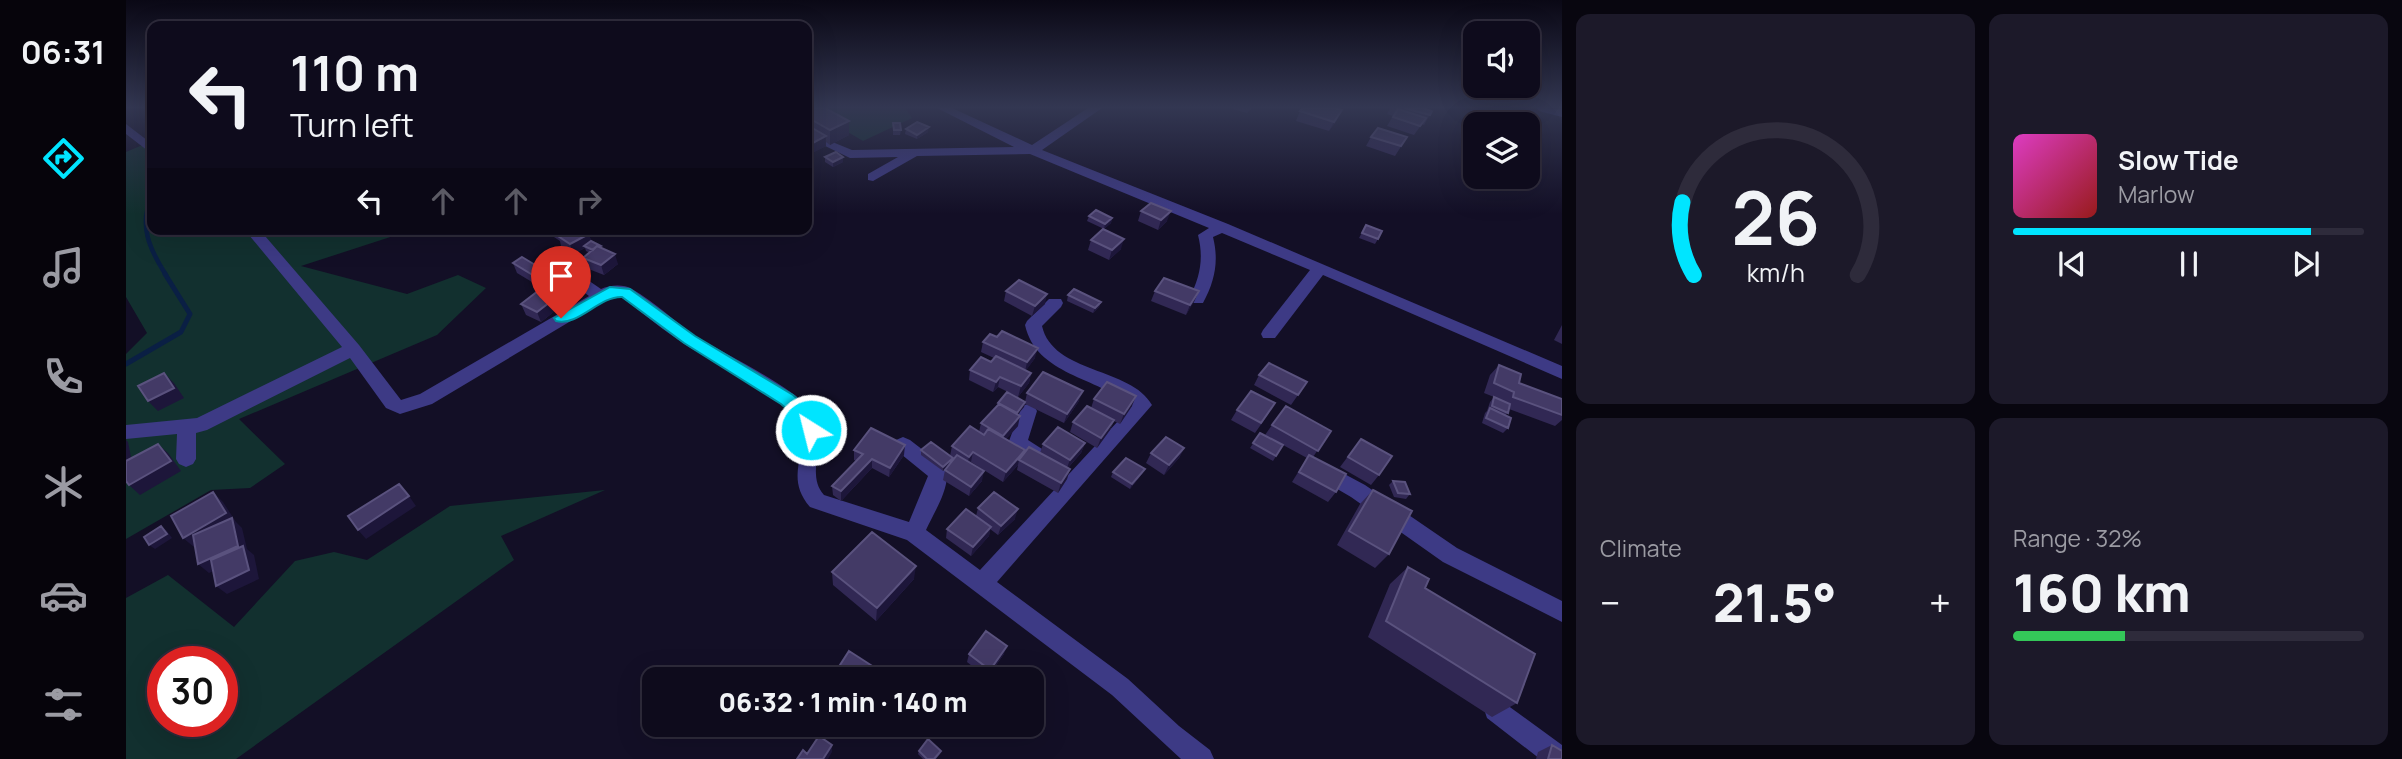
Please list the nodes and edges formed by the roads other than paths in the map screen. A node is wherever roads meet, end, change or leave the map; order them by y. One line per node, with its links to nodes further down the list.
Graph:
1 (826, 143): 4 (street)
2 (1019, 143): 5 (street)
3 (1043, 143): 5 (street)
4 (919, 145): 5 (street); 6 (street)
5 (1033, 150): 7 (street)
6 (873, 177)
7 (1223, 227): 10 (street); 12 (street)
8 (256, 235): 15 (street)
9 (555, 264): 11 (street)
10 (1320, 268): 14 (street); 16 (street)
11 (600, 296): 15 (street); 24 (street)
12 (1197, 299)
13 (1055, 303): 23 (street)
14 (1269, 334)
15 (353, 349): 18 (street)
16 (1562, 373)
17 (1028, 411): 23 (street)
18 (187, 428): 19 (street); 21 (street)
19 (126, 432)
20 (903, 445): 24 (street)
21 (186, 458)
22 (1313, 465): 26 (street)
23 (1072, 485): 25 (street)
24 (914, 533): 25 (street)
25 (982, 583): 28 (street)
26 (1562, 612)
27 (1496, 709): 29 (street)
28 (1201, 759)
29 (1560, 759)

